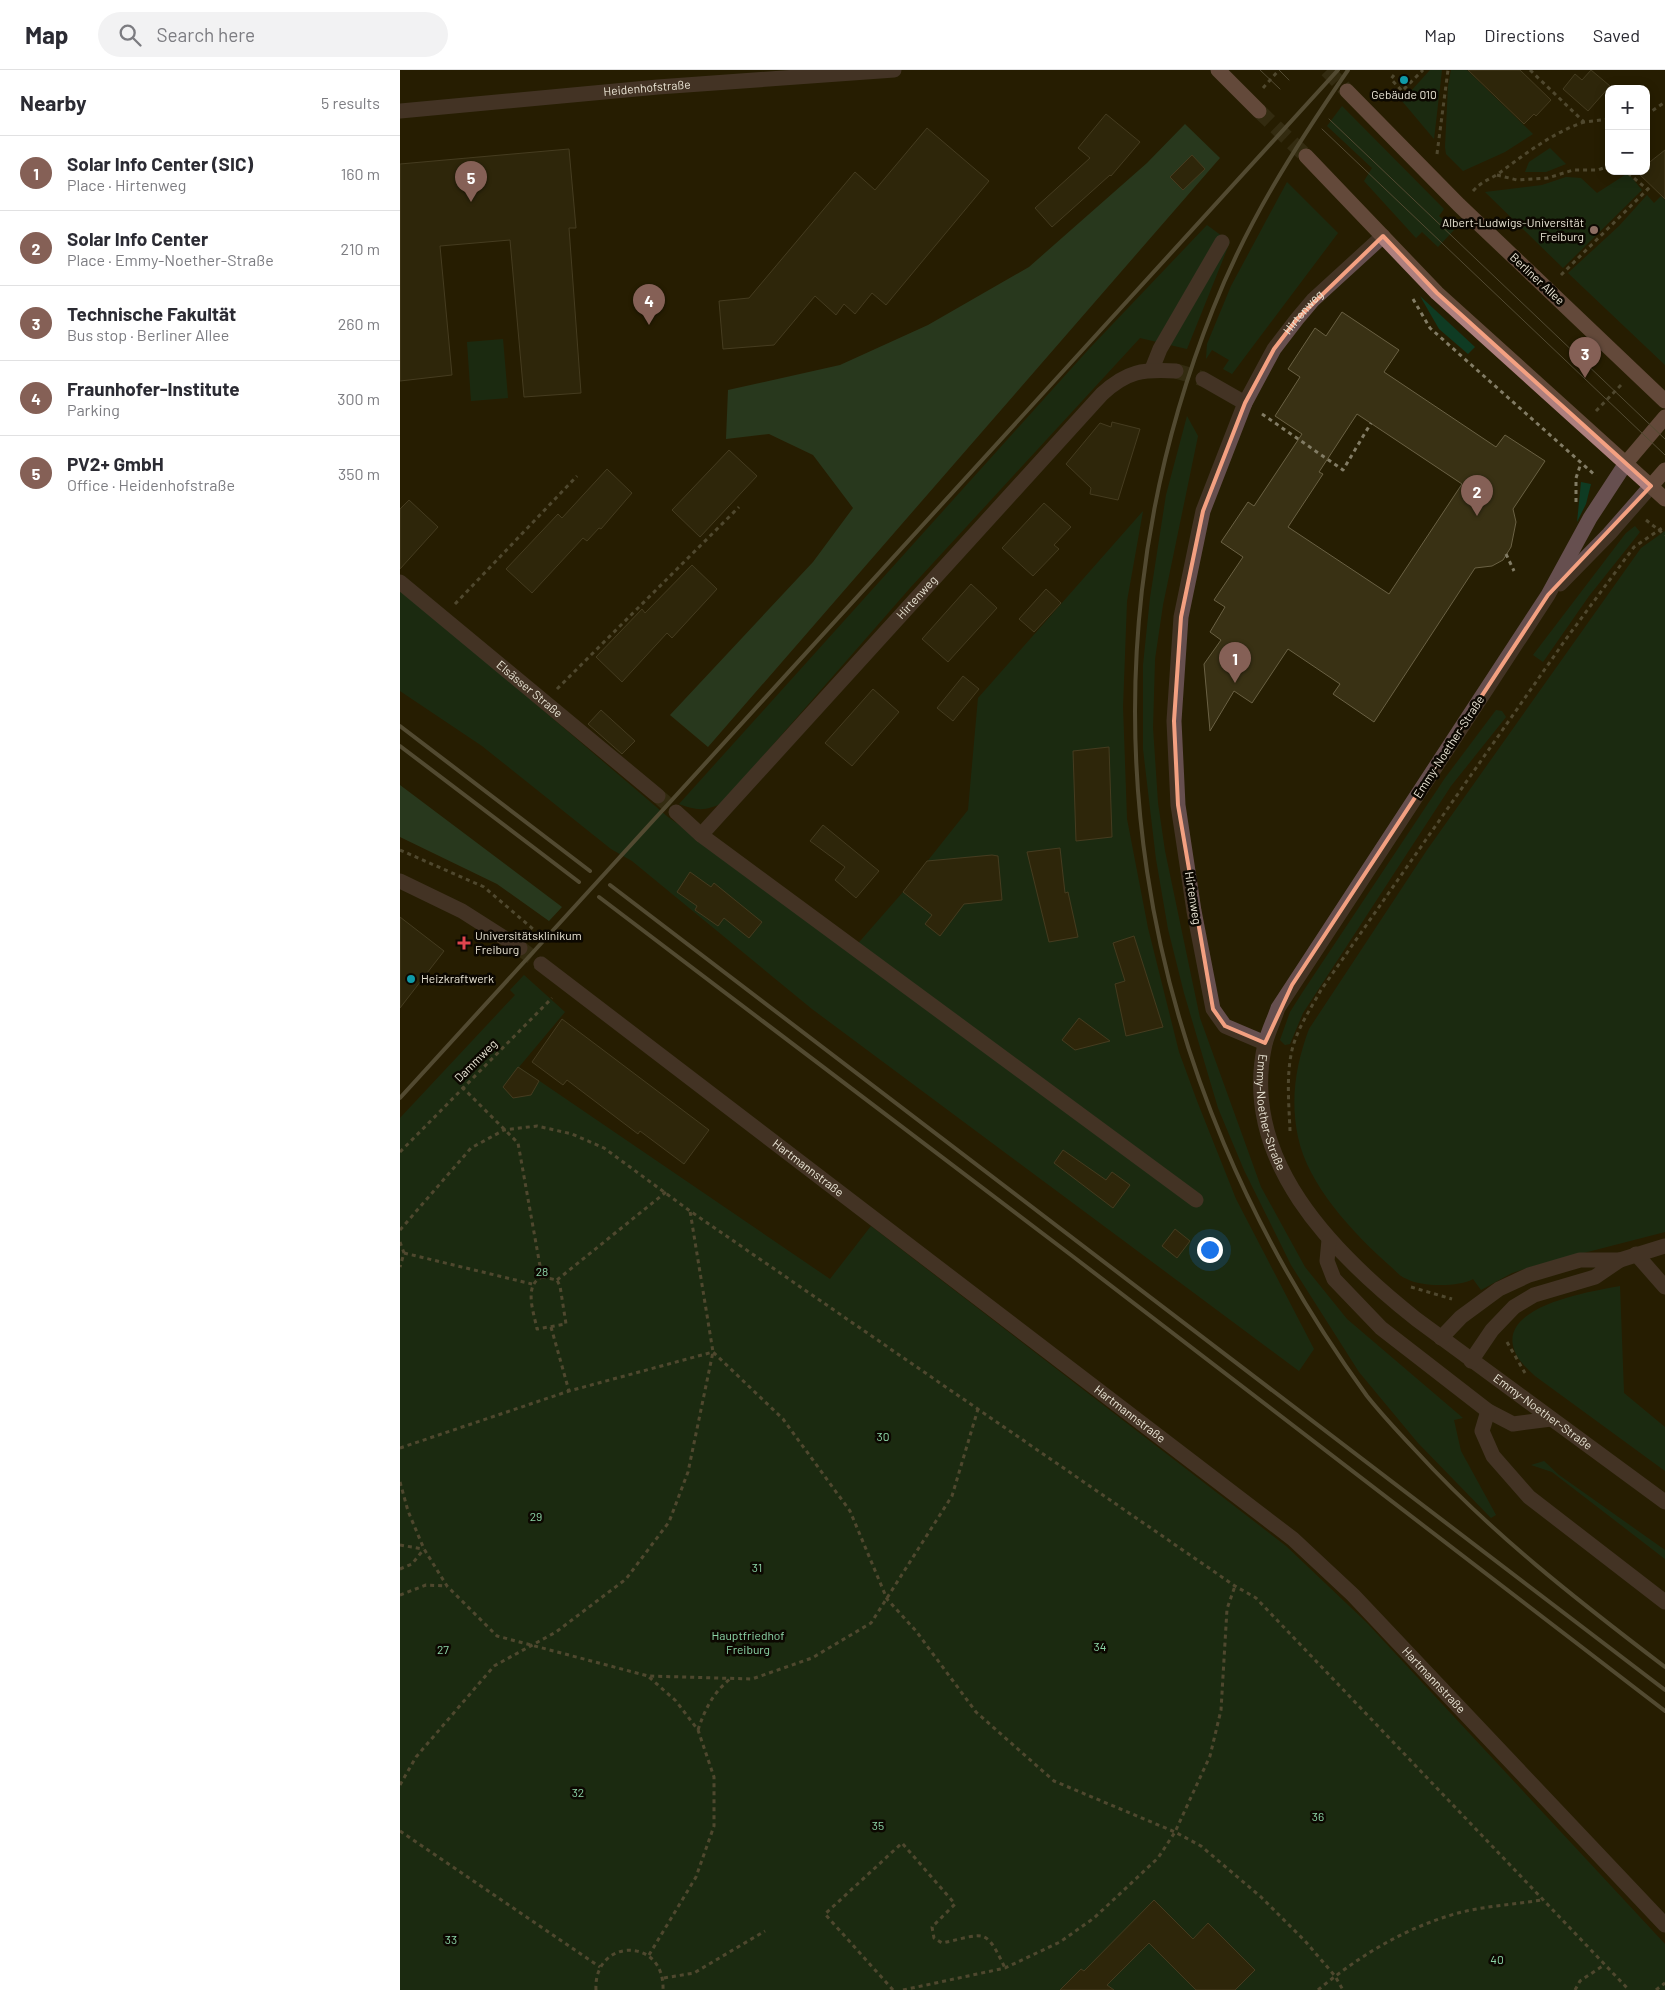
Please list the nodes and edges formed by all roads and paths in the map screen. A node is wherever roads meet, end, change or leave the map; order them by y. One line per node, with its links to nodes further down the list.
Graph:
1 (894, 70): 9 (street, Heidenhofstraße)
2 (1218, 70): 10 (main road)
3 (1423, 70): 6 (path)
4 (1448, 70): 14 (path)
5 (1530, 70): 13 (path)
6 (1394, 75)
7 (1347, 91): 28 (main road, Berliner Allee)
8 (1665, 102): 11 (path)
9 (400, 111)
10 (1259, 111)
11 (1650, 112)
12 (1605, 120): 13 (path)
13 (1584, 122): 17 (path)
14 (1437, 155)
15 (1306, 156): 22 (main road)
16 (1605, 167): 17 (path)
17 (1496, 175): 21 (path)
18 (1630, 175): 20 (path)
19 (1651, 186): 20 (path)
20 (1647, 189): 24 (path)
21 (1472, 191)
22 (1383, 236): 31 (street, Hirtenweg); 34 (main road)
23 (1222, 242): 26 (street)
24 (1561, 275)
25 (1408, 292): 35 (path)
26 (1152, 369): 27 (street, Hirtenweg); 54 (street, Hirtenweg)
27 (1176, 371)
28 (1634, 371): 30 (main road, Berliner Allee); 34 (path)
29 (1203, 379): 31 (street)
30 (1665, 401)
31 (1245, 402): 33 (path); 61 (street, Hirtenweg)
32 (1665, 417): 37 (main road)
33 (1371, 423)
34 (1584, 424): 35 (path); 37 (main road)
35 (1563, 447): 36 (path)
36 (1581, 463)
37 (1626, 463): 40 (main road); 49 (street, Emmy-Noether-Straße)
38 (1665, 470): 40 (main road)
39 (576, 476): 50 (path)
40 (1652, 486): 41 (main road); 49 (street, Emmy-Noether-Straße)
41 (1665, 499)
42 (739, 507): 51 (path)
43 (1665, 526): 44 (path)
44 (1660, 531): 45 (path); 64 (path)
45 (1665, 535)
46 (1506, 554): 47 (path)
47 (1514, 571)
48 (400, 582): 50 (street, Elsässer Straße)
49 (1548, 595): 61 (street, Emmy-Noether-Straße)
50 (443, 618): 51 (street, Elsässer Straße)
51 (544, 702): 52 (street, Elsässer Straße)
52 (658, 796)
53 (676, 812): 54 (street)
54 (701, 836): 67 (street)
55 (400, 850): 57 (path)
56 (400, 881): 58 (street)
57 (533, 929)
58 (520, 948)
59 (540, 964): 60 (street, Hartmannstraße)
60 (566, 983): 62 (path, Dammweg); 108 (street, Hartmannstraße)
61 (1265, 1043): 70 (street, Emmy-Noether-Straße)
62 (462, 1087): 63 (path); 65 (path, Dammweg)
63 (504, 1130): 66 (path); 69 (path); 77 (path)
64 (1290, 1131)
65 (400, 1152)
66 (666, 1192): 68 (path); 78 (path)
67 (1196, 1200)
68 (690, 1211): 83 (path); 86 (path)
69 (400, 1230)
70 (1329, 1240): 82 (street, Emmy-Noether-Straße); 87 (street)
71 (400, 1242): 73 (path)
72 (1665, 1246): 74 (street)
73 (404, 1253): 76 (path); 79 (path)
74 (1636, 1254): 75 (street); 80 (street)
75 (1620, 1260): 82 (street); 84 (street)
76 (400, 1267)
77 (542, 1277): 78 (path); 79 (path)
78 (557, 1280): 81 (path)
79 (532, 1284): 81 (path)
80 (1665, 1288)
81 (551, 1327): 85 (path)
82 (1441, 1338): 84 (street, Emmy-Noether-Straße)
83 (713, 1352): 85 (path); 98 (path); 100 (path)
84 (1471, 1361): 88 (street, Emmy-Noether-Straße)
85 (569, 1391): 89 (path)
86 (978, 1409): 96 (path); 98 (path)
87 (1488, 1411): 88 (street); 99 (street)
88 (1551, 1420): 91 (street, Emmy-Noether-Straße)
89 (400, 1448)
90 (400, 1482): 93 (path)
91 (1665, 1502)
92 (400, 1545): 93 (path)
93 (424, 1549): 94 (path); 95 (path)
94 (400, 1569)
95 (447, 1586): 97 (path); 100 (path)
96 (1235, 1586): 106 (path); 107 (path)
97 (400, 1595)
98 (887, 1599): 102 (path); 106 (path)
99 (1665, 1602)
100 (532, 1647): 101 (path); 104 (path)
101 (648, 1676): 102 (path); 103 (path)
102 (731, 1678): 103 (path)
103 (698, 1730): 110 (path)
104 (400, 1785)
105 (400, 1832): 112 (path)
106 (1175, 1832): 113 (path); 114 (path)
107 (1542, 1900): 111 (path); 114 (path)
108 (1665, 1925)
109 (766, 1931): 115 (path)
110 (649, 1955): 112 (path); 115 (path)
111 (1604, 1966): 123 (path); 124 (path)
112 (600, 1967): 117 (path)
113 (1005, 1968): 119 (path); 120 (path)
114 (1335, 1976): 121 (path); 122 (path)
115 (664, 1978): 118 (path)
116 (1665, 1983): 125 (path)
117 (596, 1990)
118 (663, 1990)
119 (893, 1990)
120 (903, 1990)
121 (1318, 1990)
122 (1343, 1990)
123 (1575, 1990)
124 (1629, 1990)
125 (1656, 1990)

